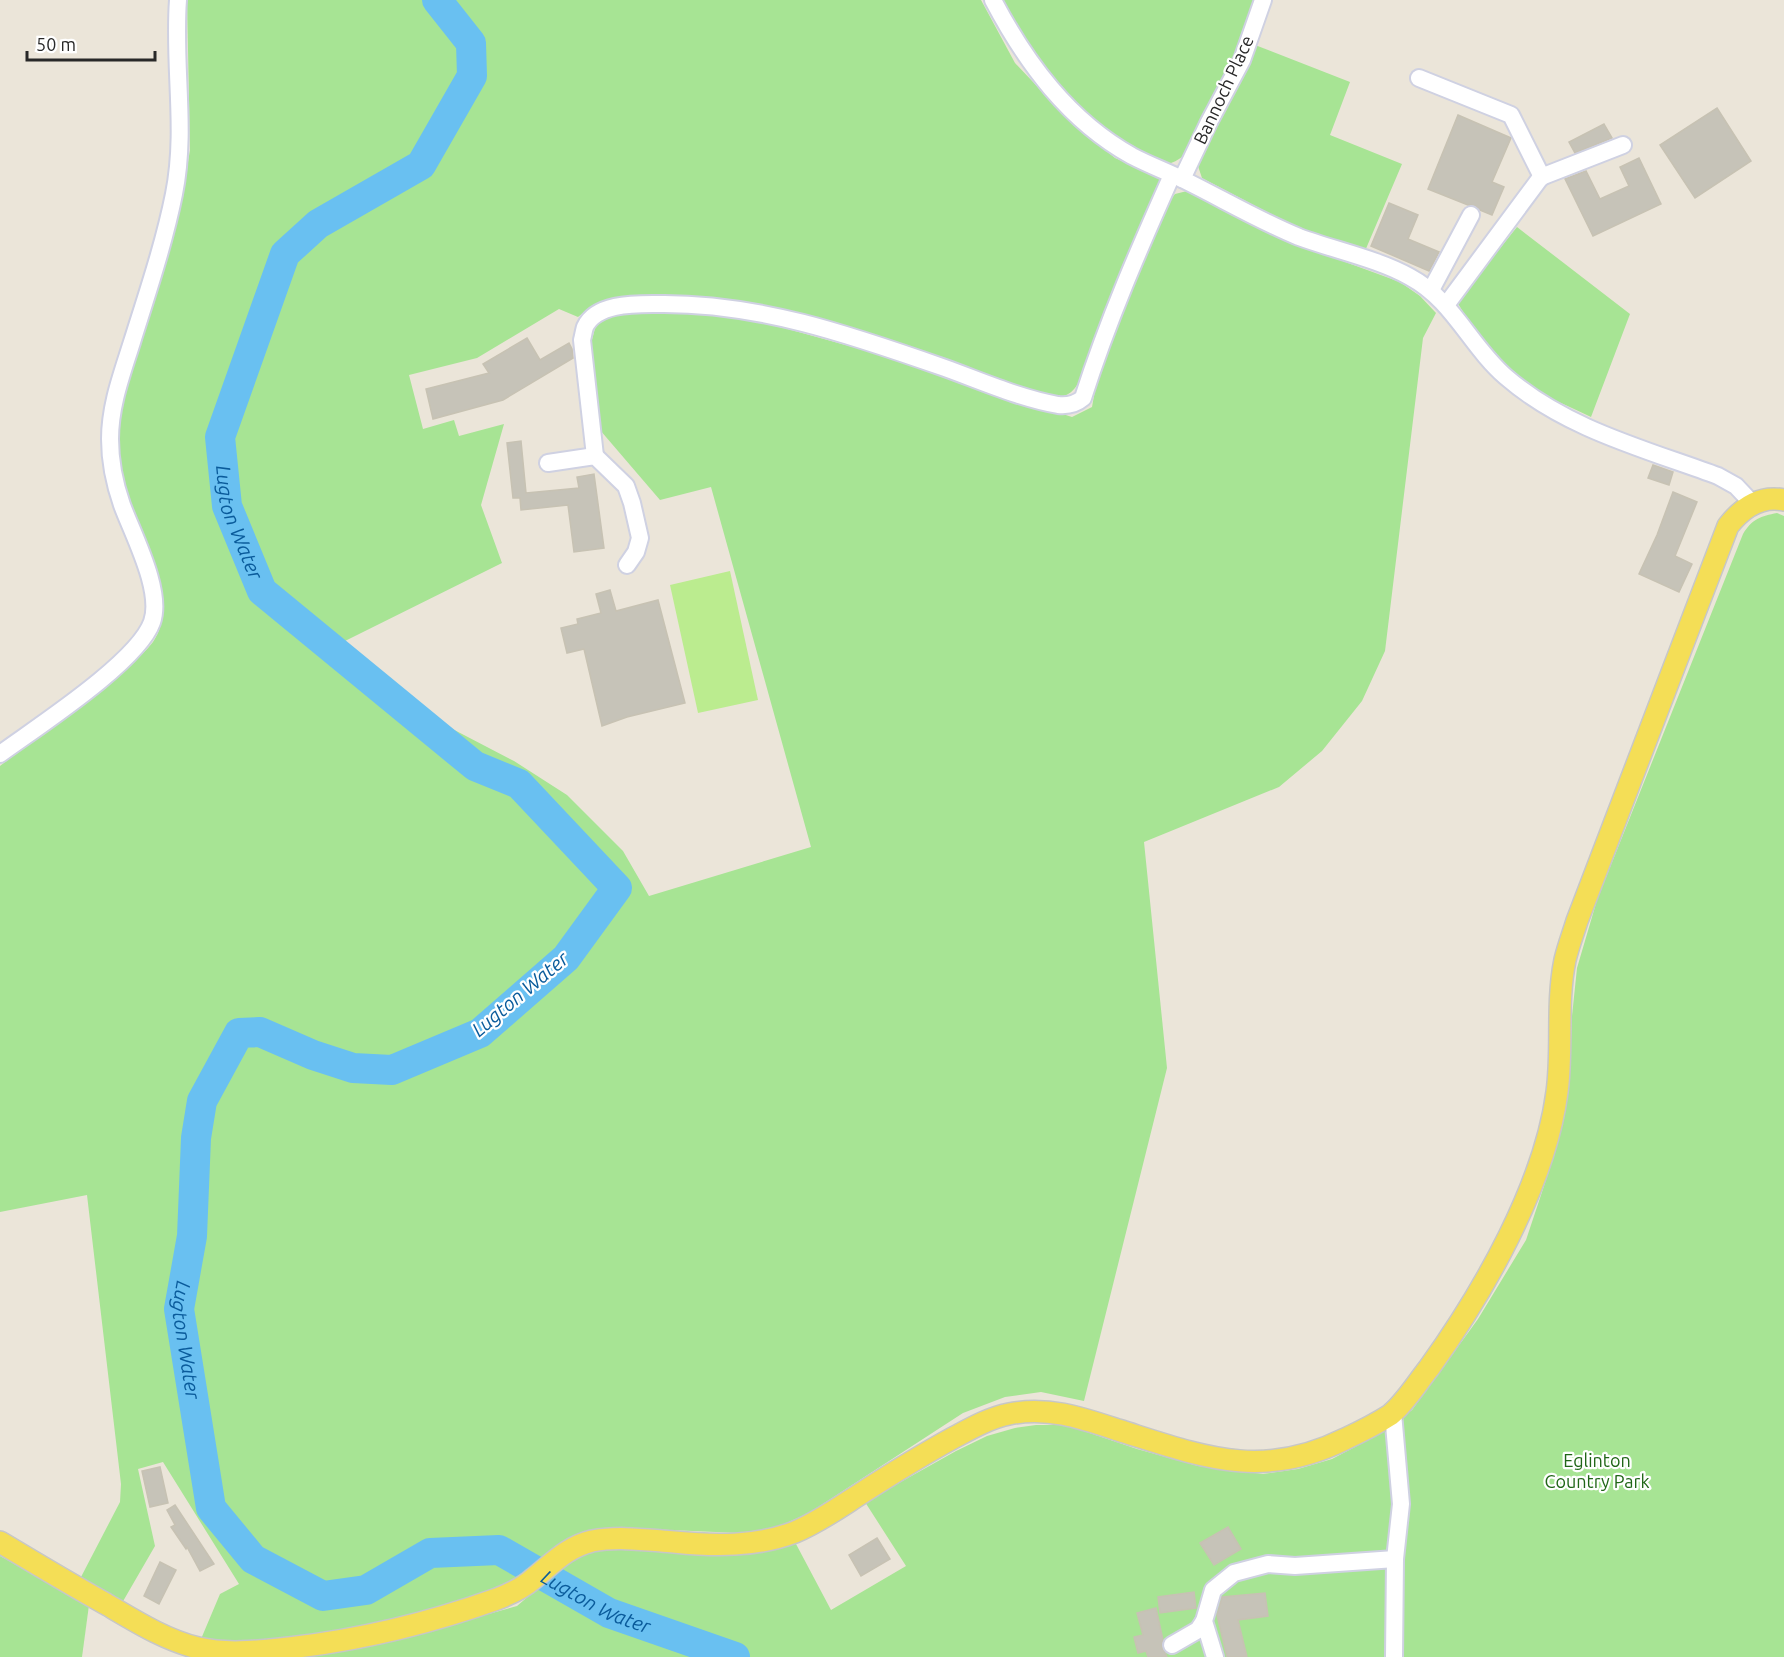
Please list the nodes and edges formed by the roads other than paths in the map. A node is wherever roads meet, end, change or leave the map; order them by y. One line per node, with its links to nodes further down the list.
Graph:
1 (178, 0): 16 (street)
2 (993, 0): 6 (street)
3 (1263, 0): 6 (street, Bannoch Place)
4 (1419, 78): 7 (street)
5 (1623, 145): 7 (street)
6 (1177, 177): 9 (street); 11 (street, Bannoch Place)
7 (1542, 177): 10 (street)
8 (1471, 215): 9 (street)
9 (1431, 290): 10 (street)
10 (1446, 305): 14 (street)
11 (595, 456): 12 (street); 15 (street)
12 (548, 463)
13 (1784, 500): 14 (main road)
14 (1752, 503): 17 (main road)
15 (627, 565)
16 (0, 754)
17 (1393, 1413): 18 (main road); 19 (street)
18 (0, 1542)
19 (1395, 1559): 20 (street); 23 (street)
20 (1204, 1621): 21 (street); 22 (street)
21 (1172, 1645)
22 (1215, 1657)
23 (1394, 1657)

